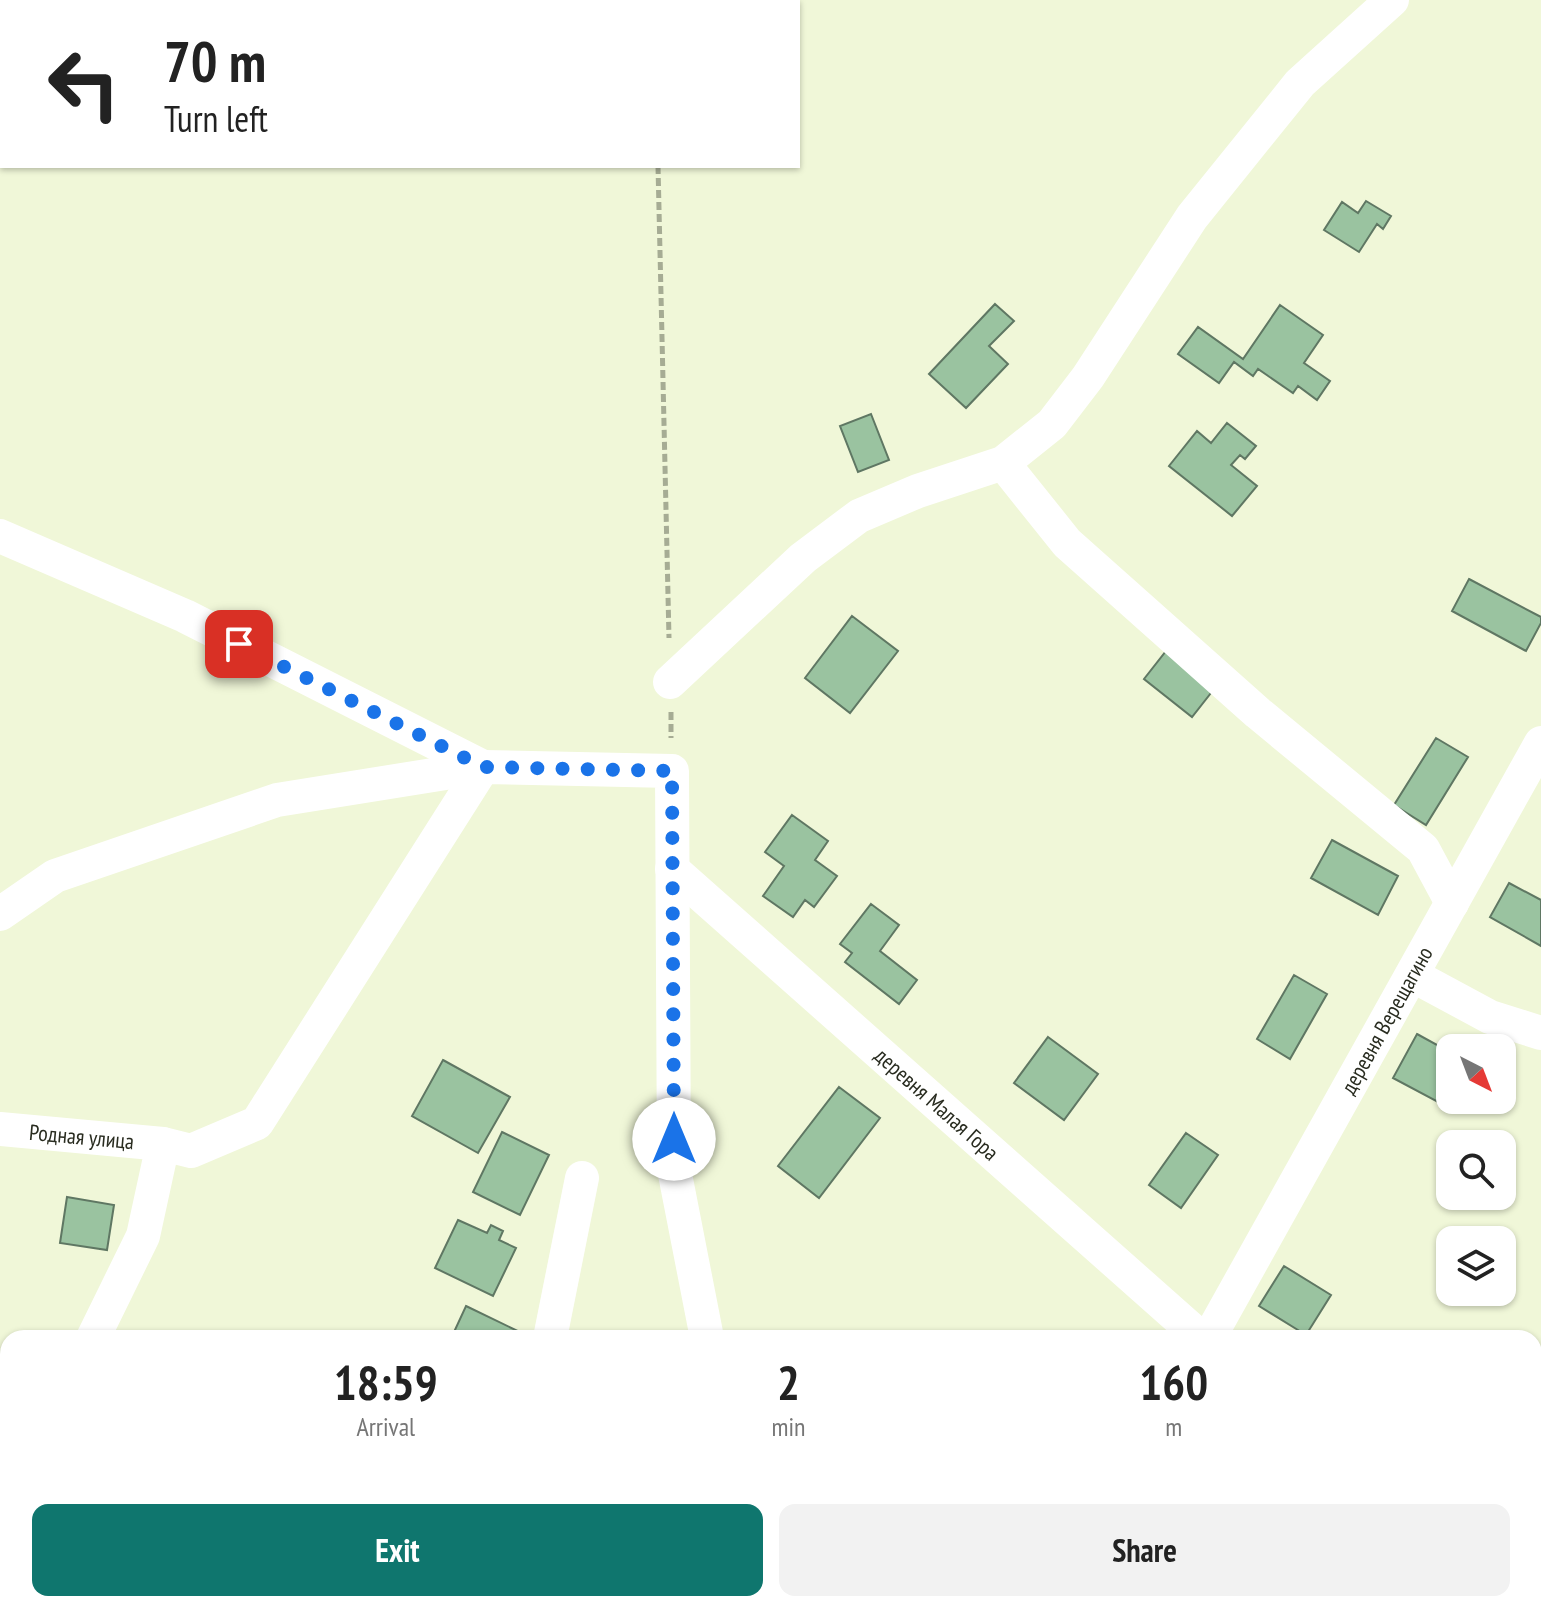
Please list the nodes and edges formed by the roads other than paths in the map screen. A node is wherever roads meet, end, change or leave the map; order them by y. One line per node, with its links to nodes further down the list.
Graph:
1 (1392, 0): 2 (street)
2 (1003, 463): 4 (street); 8 (street)
3 (0, 536): 6 (street)
4 (670, 682)
5 (1541, 743): 8 (street, деревня Верещагино)
6 (483, 767): 7 (street); 9 (street); 13 (street, Родная улица)
7 (672, 869): 17 (street); 18 (street, деревня Малая Гора)
8 (1452, 903): 10 (street, деревня Верещагино)
9 (0, 914)
10 (1412, 975): 11 (street); 19 (street, деревня Верещагино)
11 (1541, 1033)
12 (0, 1129): 13 (street, Родная улица)
13 (163, 1144): 15 (street)
14 (582, 1178): 16 (street)
15 (97, 1330)
16 (552, 1330)
17 (705, 1330)
18 (1192, 1330)
19 (1213, 1330)

